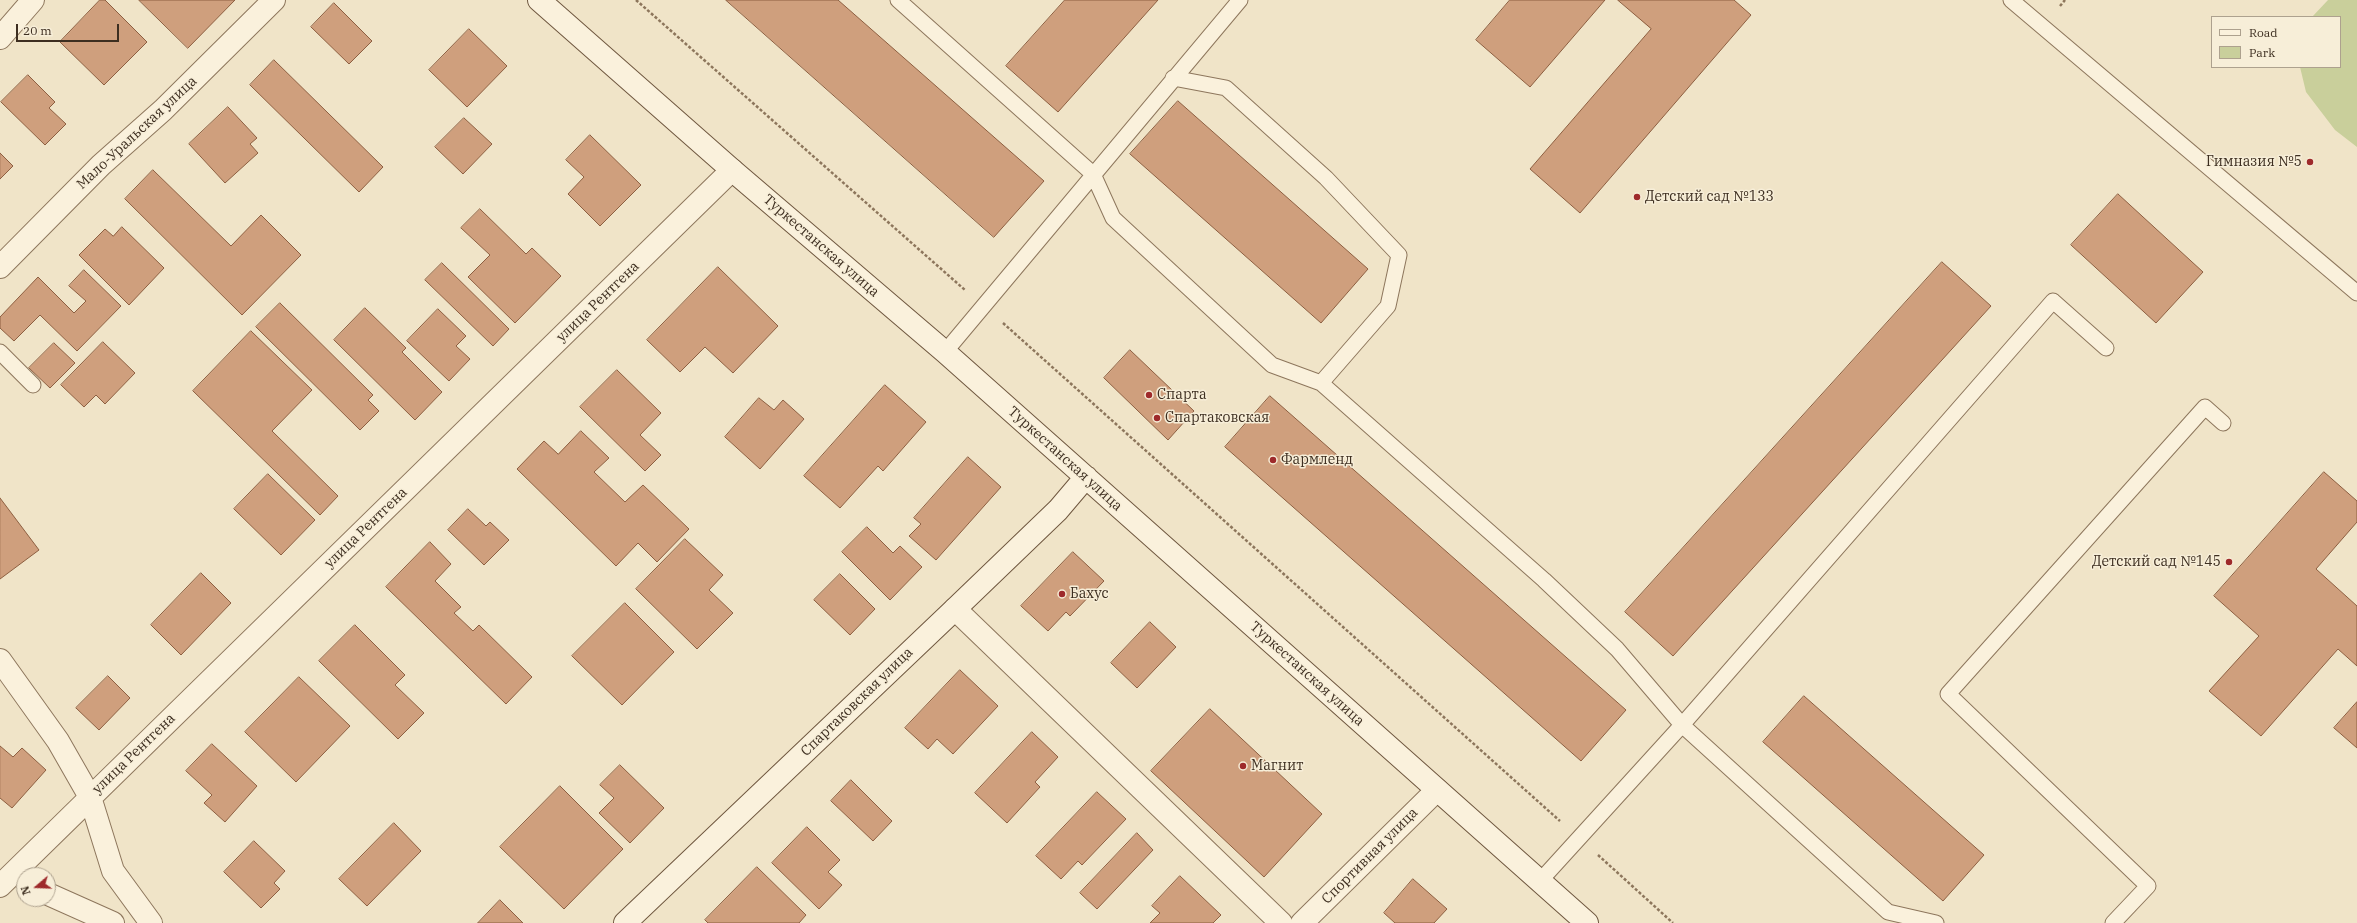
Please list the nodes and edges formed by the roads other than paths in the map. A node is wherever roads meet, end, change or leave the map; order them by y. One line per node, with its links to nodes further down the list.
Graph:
1 (33, 0): 7 (street)
2 (274, 0): 11 (street, Мало-Уральская улица)
3 (539, 0): 9 (street, Туркестанская улица)
4 (898, 0): 10 (lane)
5 (1240, 0): 8 (lane)
6 (2011, 0): 12 (lane)
7 (0, 38)
8 (1173, 78): 10 (lane); 16 (lane)
9 (732, 170): 15 (street, Туркестанская улица); 24 (street, улица Рентгена)
10 (1093, 174): 15 (lane); 16 (lane)
11 (0, 268)
12 (2357, 293)
13 (2106, 348): 22 (lane)
14 (0, 352): 17 (lane)
15 (945, 352): 19 (street, Туркестанская улица)
16 (1321, 383): 22 (lane)
17 (33, 385)
18 (2223, 423): 35 (lane)
19 (1086, 477): 20 (street, Спартаковская улица); 23 (street, Туркестанская улица)
20 (955, 609): 30 (street, Спартаковская улица); 31 (street)
21 (0, 660): 24 (street)
22 (1682, 725): 26 (lane); 34 (lane)
23 (1437, 790): 26 (street, Туркестанская улица); 32 (street, Спортивная улица)
24 (90, 797): 25 (street, улица Рентгена); 29 (street)
25 (8, 878)
26 (1540, 881): 33 (street, Туркестанская улица)
27 (56, 898): 28 (street)
28 (113, 923)
29 (151, 923)
30 (625, 923)
31 (1281, 923)
32 (1302, 923)
33 (1587, 923)
34 (1936, 923)
35 (2113, 923)

